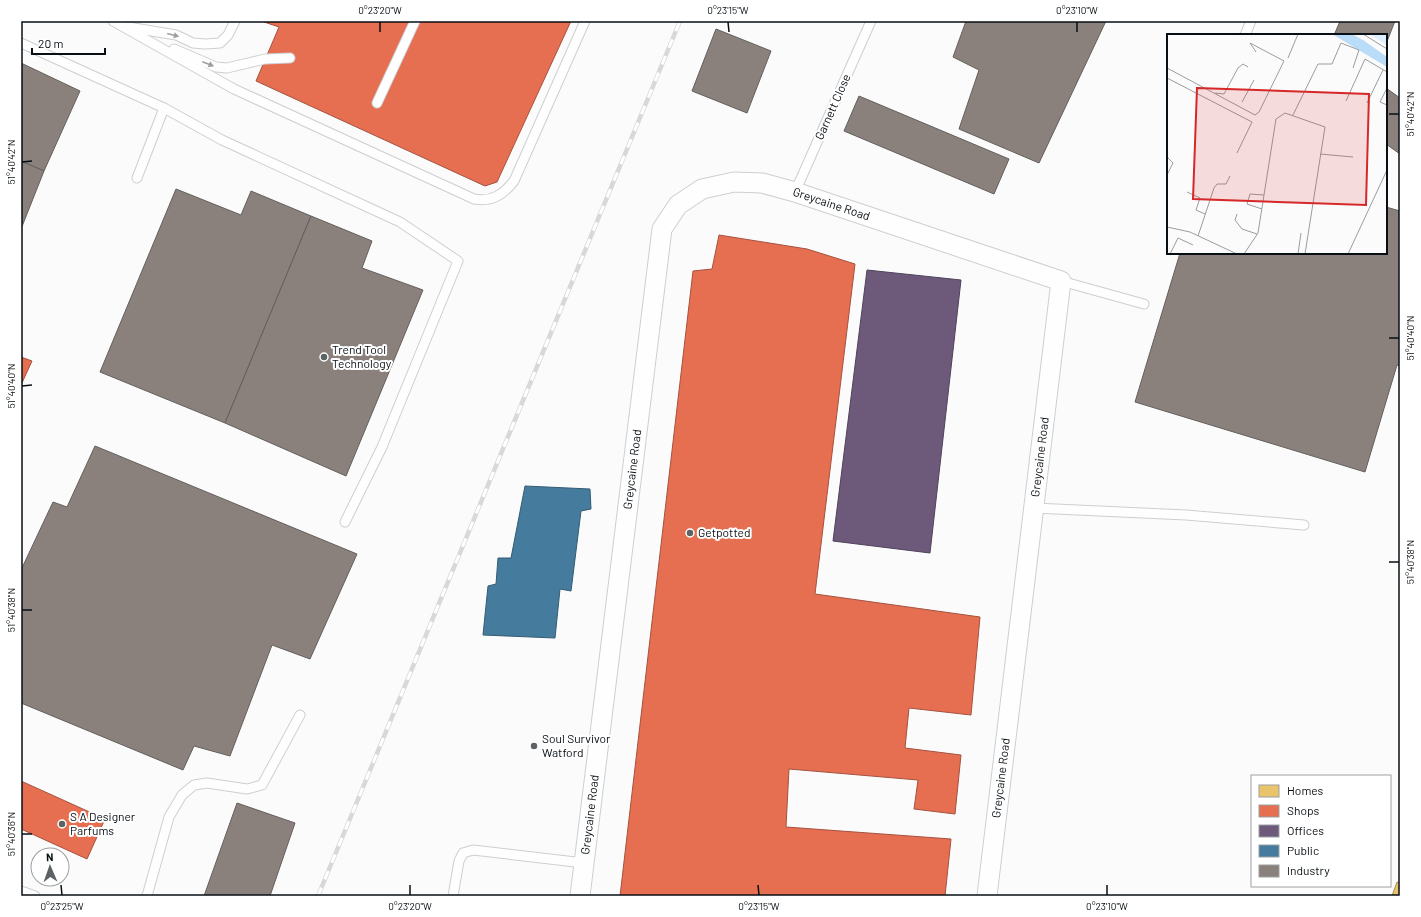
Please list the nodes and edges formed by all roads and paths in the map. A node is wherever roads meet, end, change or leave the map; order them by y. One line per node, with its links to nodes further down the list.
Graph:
1 (112, 21): 7 (lane)
2 (235, 21): 7 (lane, one-way to 2)
3 (415, 21): 11 (lane)
4 (585, 21): 7 (lane)
5 (871, 21): 14 (lane, Garnett Close)
6 (1251, 21): 8 (lane)
7 (121, 26): 10 (lane, one-way to 10)
8 (1245, 34)
9 (21, 43): 12 (lane)
10 (290, 58)
11 (377, 103)
12 (164, 108): 13 (lane); 18 (lane)
13 (137, 178)
14 (795, 192): 15 (street, Greycaine Road); 21 (street, Greycaine Road)
15 (1061, 281): 16 (lane); 17 (street, Greycaine Road)
16 (1144, 304)
17 (1034, 508): 19 (lane); 27 (street, Greycaine Road)
18 (345, 522)
19 (1304, 525)
20 (300, 715): 24 (lane)
21 (584, 863): 25 (lane); 26 (street, Greycaine Road)
22 (21, 891): 23 (lane)
23 (35, 896)
24 (147, 896)
25 (453, 896)
26 (580, 896)
27 (987, 896)

